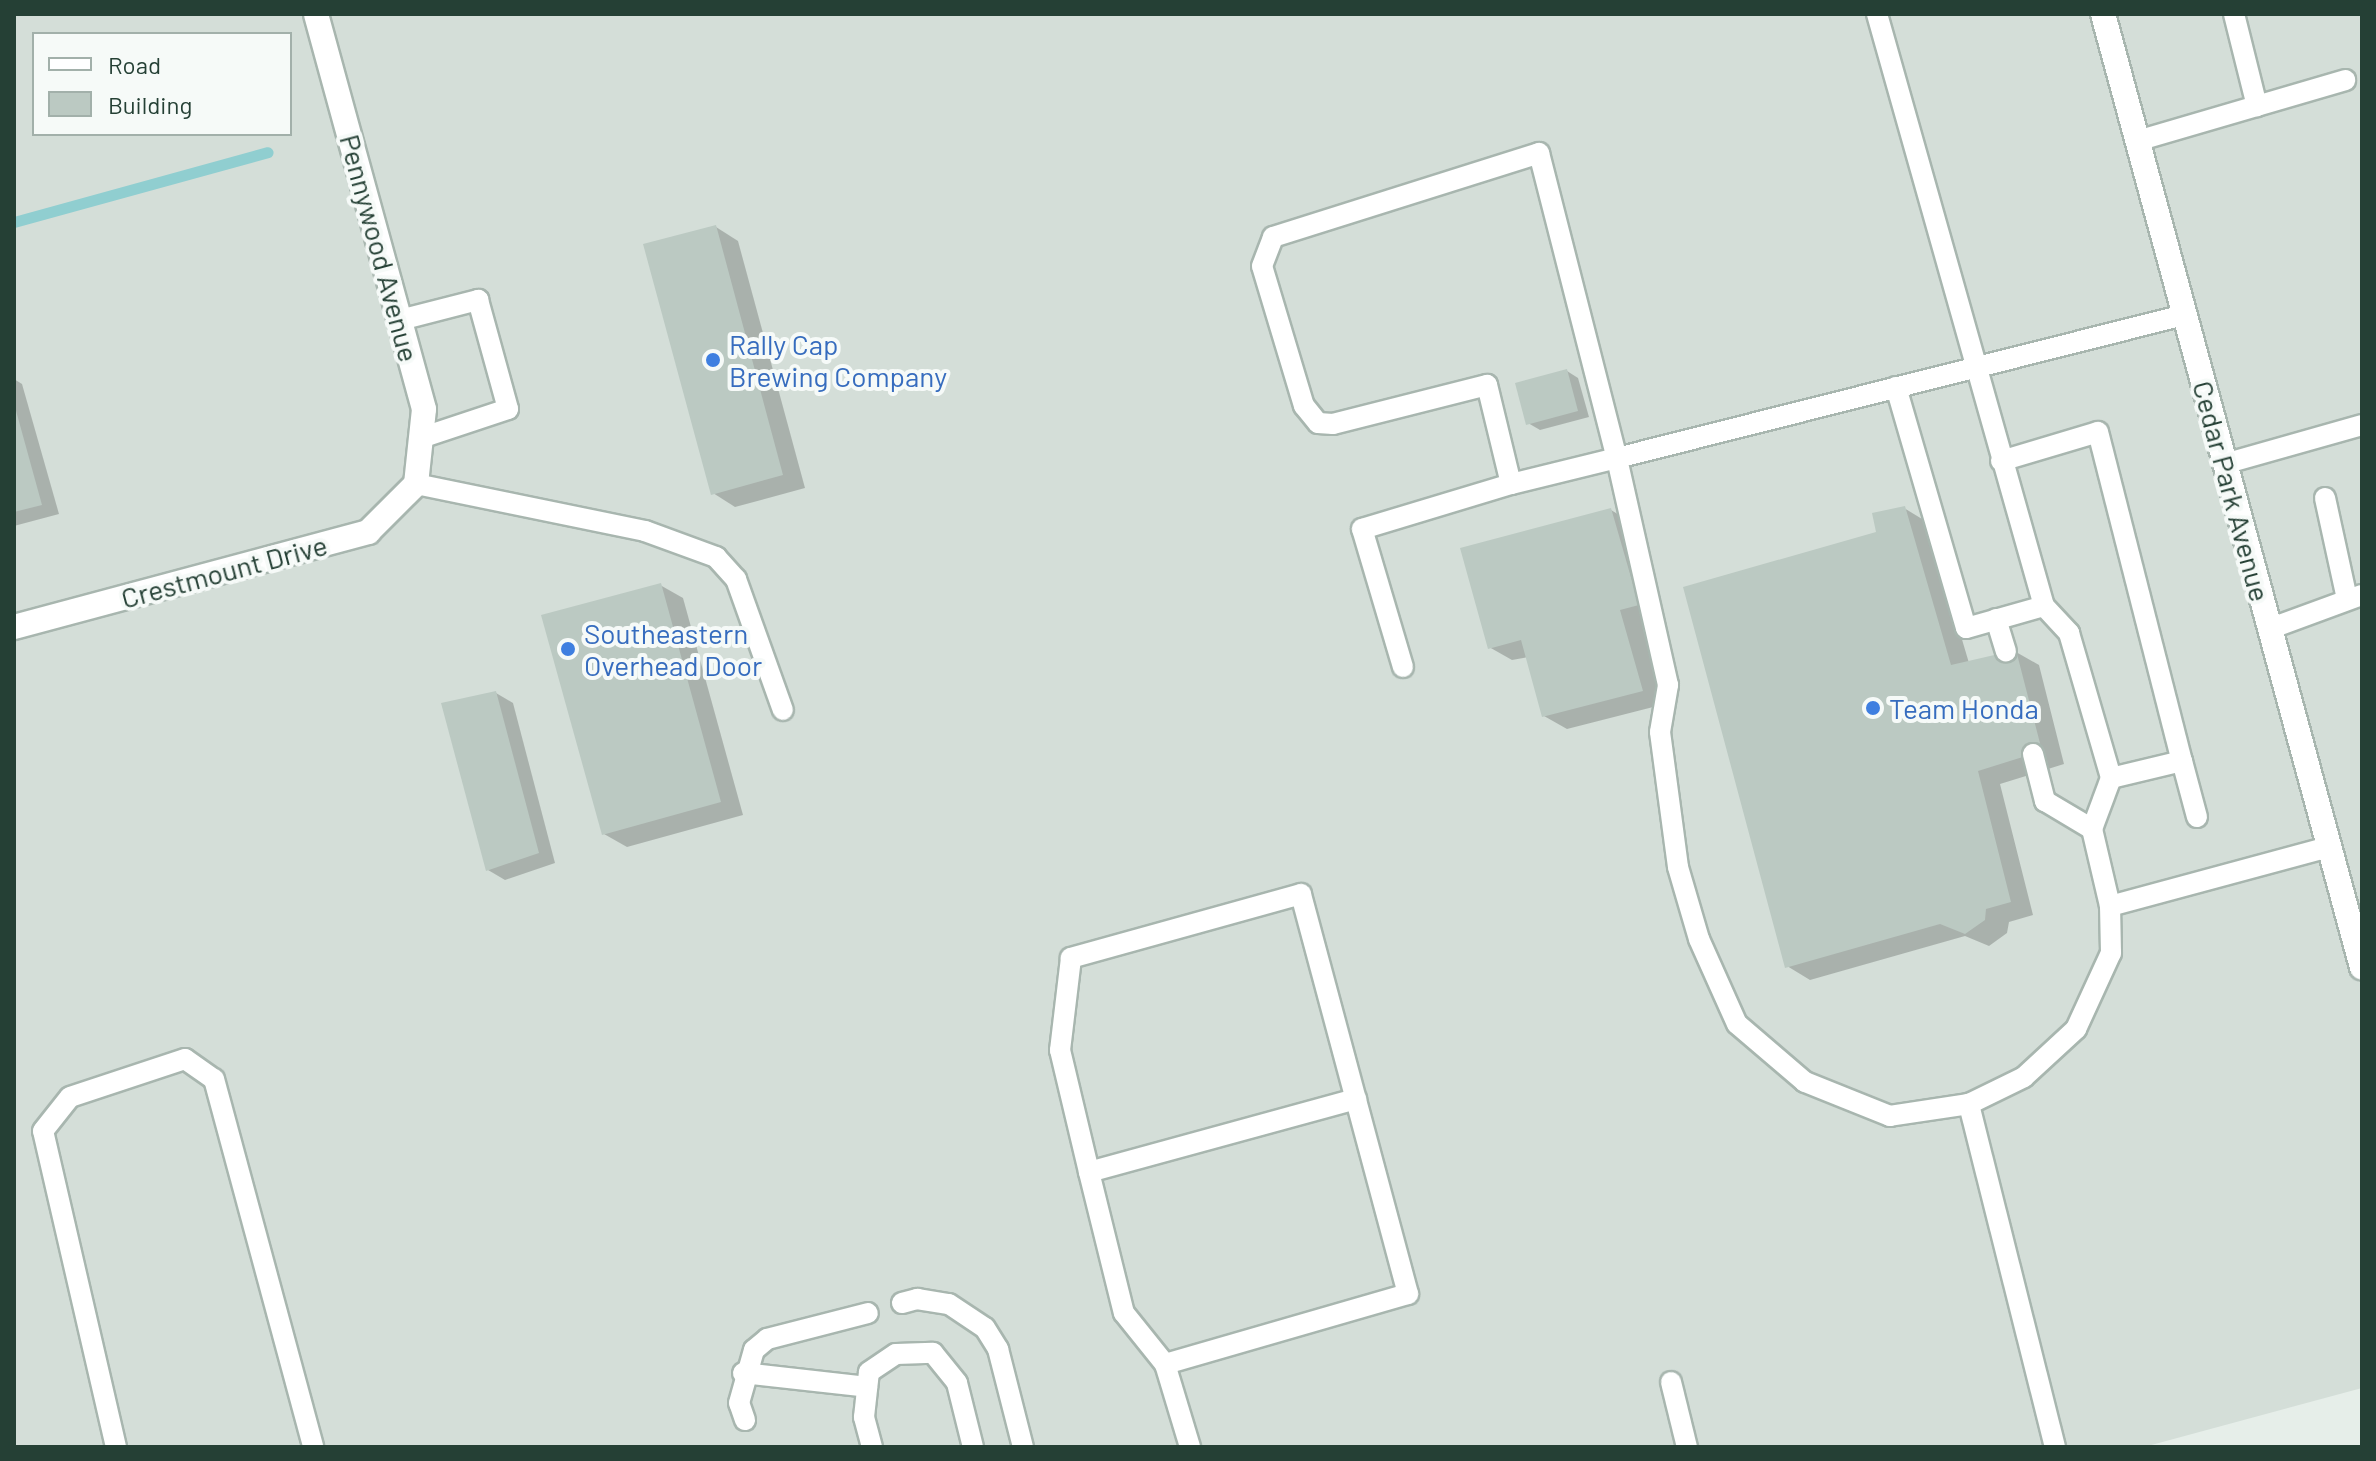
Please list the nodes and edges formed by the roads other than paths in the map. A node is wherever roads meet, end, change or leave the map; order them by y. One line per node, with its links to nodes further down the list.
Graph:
1 (316, 14): 9 (street, Pennywood Avenue)
2 (1877, 14): 10 (lane)
3 (2103, 14): 7 (street, Cedar Park Avenue)
4 (2234, 14): 6 (lane)
5 (2345, 80): 6 (lane)
6 (2257, 106): 7 (lane)
7 (2137, 141): 8 (street, Cedar Park Avenue)
8 (2184, 315): 10 (lane); 16 (street, Cedar Park Avenue)
9 (400, 320): 13 (street, Pennywood Avenue); 13 (lane)
10 (1973, 368): 11 (lane); 15 (lane)
11 (1896, 387): 14 (lane); 22 (lane)
12 (2362, 425): 16 (lane)
13 (421, 438): 17 (street, Pennywood Avenue)
14 (1617, 458): 18 (lane); 18 (lane); 37 (lane)
15 (2001, 461): 21 (lane); 29 (lane)
16 (2224, 464): 24 (street, Cedar Park Avenue)
17 (416, 484): 23 (street, Crestmount Drive); 27 (lane)
18 (1511, 484): 26 (lane)
19 (2325, 498): 20 (lane)
20 (2355, 597): 24 (lane)
21 (2044, 606): 22 (lane); 30 (lane)
22 (1996, 619): 25 (lane)
23 (14, 627)
24 (2269, 629): 33 (street, Cedar Park Avenue)
25 (2006, 652)
26 (1403, 667)
27 (783, 710)
28 (2033, 754): 32 (lane)
29 (2182, 761): 30 (lane); 31 (lane)
30 (2111, 778): 32 (lane)
31 (2197, 817)
32 (2092, 829): 34 (lane)
33 (2329, 847): 34 (lane); 35 (street, Cedar Park Avenue)
34 (2110, 906): 37 (lane)
35 (2362, 967)
36 (1356, 1099): 38 (lane); 38 (lane); 41 (lane)
37 (1969, 1104): 53 (lane)
38 (1089, 1172): 41 (lane)
39 (902, 1303): 50 (lane)
40 (868, 1313): 42 (lane)
41 (1165, 1364): 51 (lane)
42 (743, 1373): 44 (lane); 45 (lane)
43 (1671, 1382): 52 (lane)
44 (867, 1387): 48 (lane); 49 (lane)
45 (745, 1420)
46 (116, 1447): 47 (lane)
47 (313, 1447)
48 (872, 1447)
49 (973, 1447)
50 (1023, 1447)
51 (1190, 1447)
52 (1687, 1447)
53 (2055, 1447)

